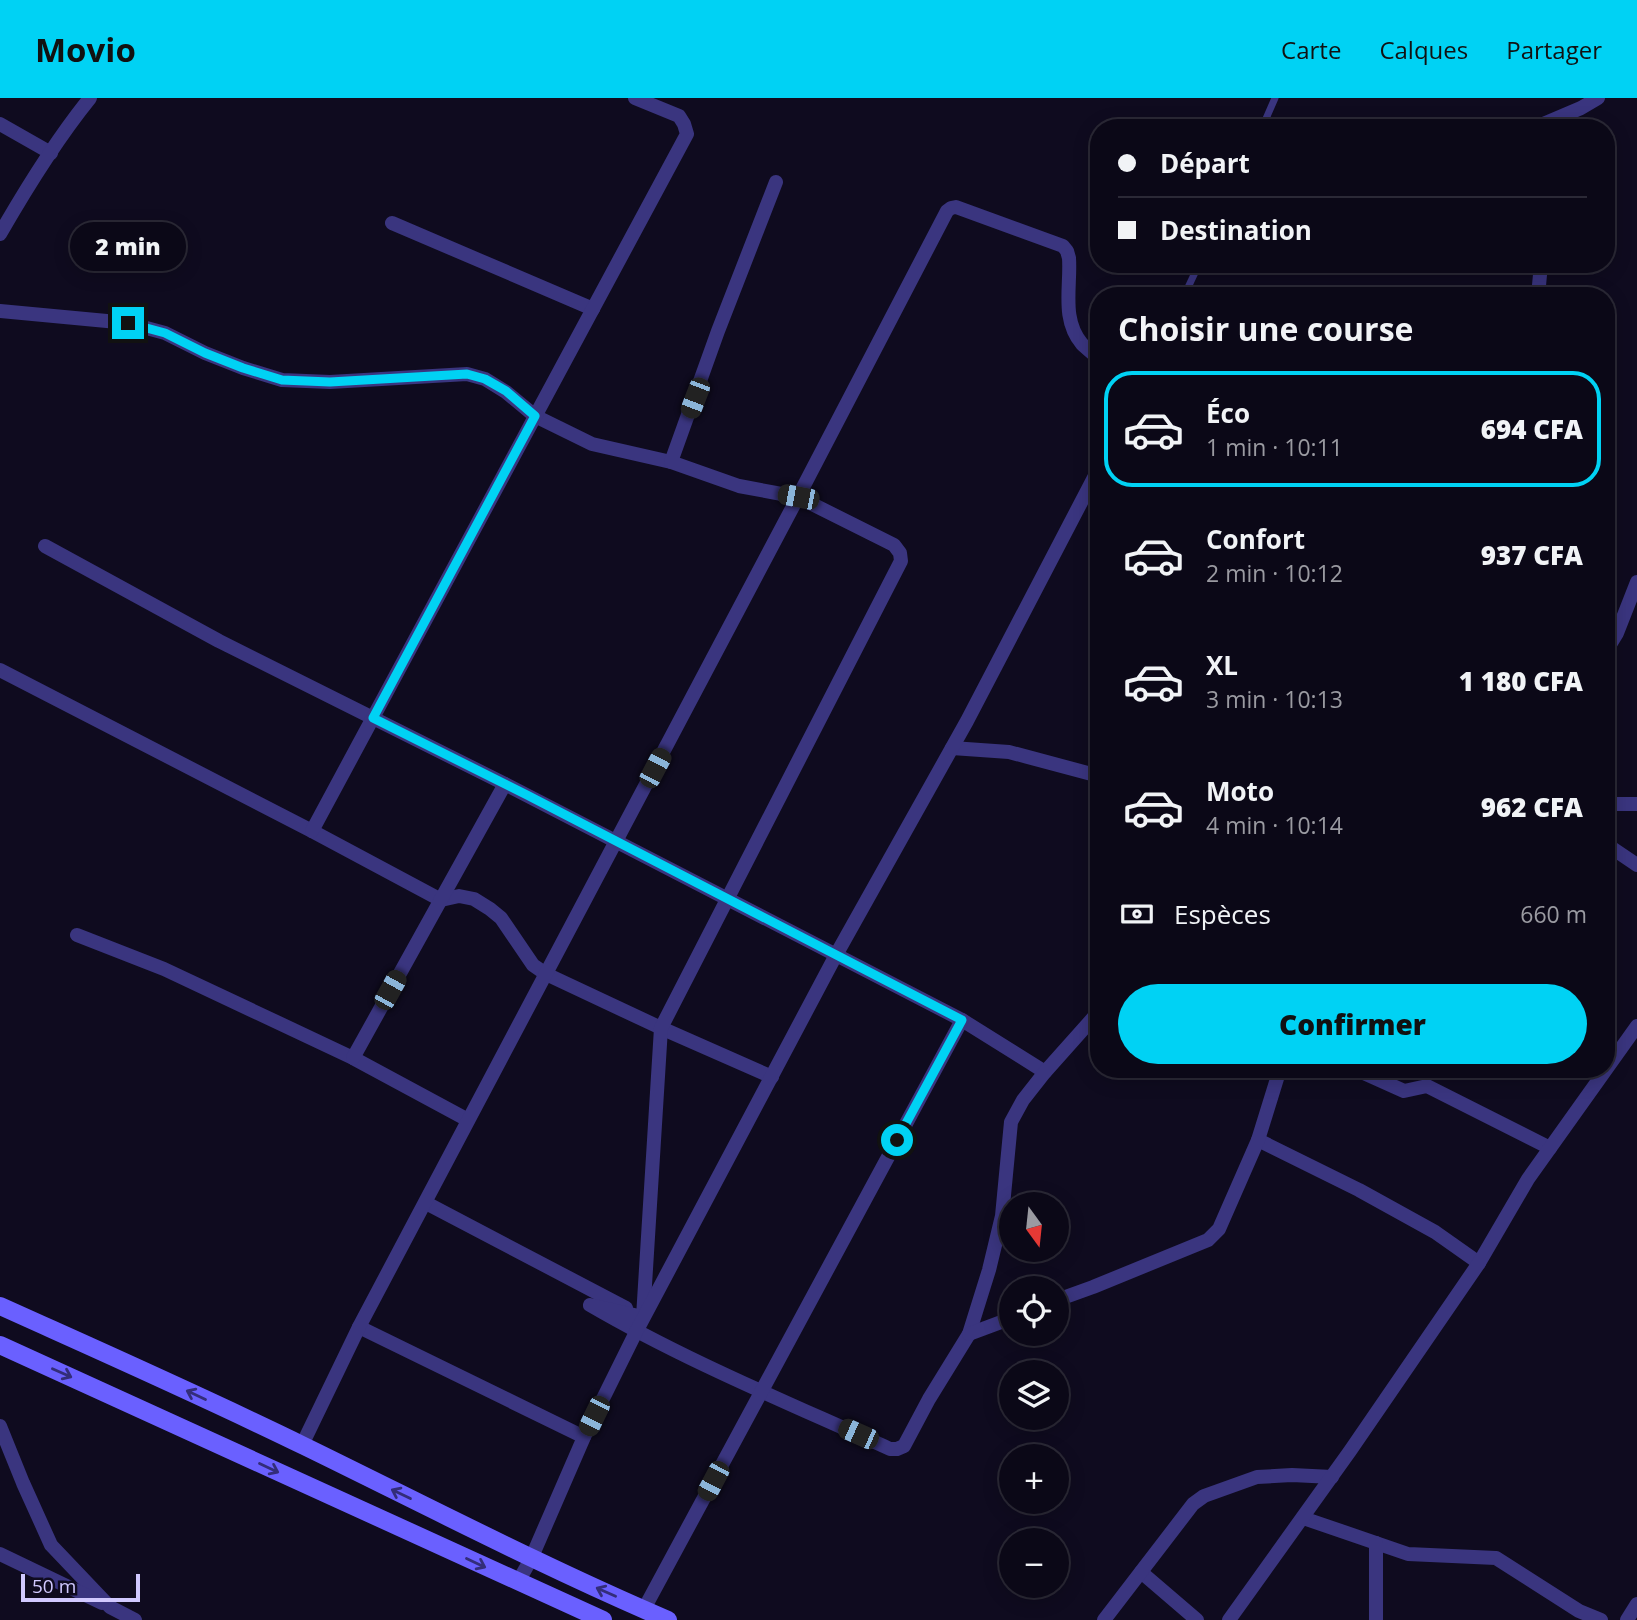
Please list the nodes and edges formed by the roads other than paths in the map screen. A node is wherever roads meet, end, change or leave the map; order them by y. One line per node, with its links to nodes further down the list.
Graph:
1 (90, 98): 8 (street)
2 (635, 98): 12 (street)
3 (1275, 98): 5 (lane)
4 (1598, 98): 6 (street)
5 (1266, 119)
6 (1555, 119)
7 (0, 124): 8 (street)
8 (51, 153): 11 (street)
9 (776, 182): 16 (street)
10 (392, 223): 12 (street)
11 (0, 234)
12 (593, 309): 15 (street)
13 (0, 311): 15 (street)
14 (1090, 351): 18 (street)
15 (535, 416): 16 (street); 23 (street)
16 (671, 462): 18 (street)
17 (1090, 485): 24 (street)
18 (798, 497): 30 (street); 33 (street)
19 (45, 546): 23 (street)
20 (1637, 582): 21 (street)
21 (1615, 636)
22 (0, 670): 29 (street)
23 (373, 718): 26 (street); 29 (street)
24 (952, 748): 25 (street); 36 (street)
25 (1090, 774)
26 (505, 784): 30 (street); 34 (street)
27 (1615, 804): 28 (street)
28 (1637, 804)
29 (313, 831): 34 (street)
30 (616, 841): 33 (street); 37 (street)
31 (1615, 850): 32 (street)
32 (1637, 865)
33 (729, 899): 36 (street); 41 (street)
34 (441, 900): 37 (street); 42 (street)
35 (77, 935): 42 (street)
36 (836, 955): 38 (street); 45 (street)
37 (546, 974): 41 (street); 49 (street)
38 (962, 1020): 44 (street); 62 (street)
39 (1090, 1023): 44 (street)
40 (1637, 1027): 43 (street)
41 (662, 1028): 45 (street); 56 (street)
42 (352, 1058): 49 (street)
43 (1615, 1058)
44 (1045, 1072): 60 (street)
45 (772, 1077): 59 (street)
46 (1277, 1078): 50 (street)
47 (1375, 1078): 51 (street)
48 (1600, 1078): 51 (street)
49 (468, 1120): 52 (street)
50 (1258, 1140): 53 (street); 54 (street)
51 (1550, 1148): 53 (street)
52 (426, 1203): 56 (street); 58 (street)
53 (1479, 1263): 66 (street)
54 (1069, 1296)
55 (0, 1306): 65 (main road, one-way to 55)
56 (643, 1317): 59 (street)
57 (999, 1323): 60 (street)
58 (359, 1327): 64 (street); 65 (street)
59 (636, 1332): 62 (street); 64 (street)
60 (969, 1334): 62 (street)
61 (0, 1345): 72 (main road, one-way to 72)
62 (762, 1392): 75 (street)
63 (0, 1426): 74 (street)
64 (584, 1437): 70 (street)
65 (302, 1445): 70 (main road, one-way to 65)
66 (1332, 1476): 67 (street); 71 (street)
67 (1303, 1518): 68 (street); 81 (street)
68 (1376, 1543): 82 (street); 83 (street)
69 (0, 1554): 74 (street)
70 (531, 1559): 72 (street); 75 (main road, one-way to 70)
71 (1141, 1572): 79 (street); 80 (street)
72 (518, 1581): 77 (main road)
73 (1637, 1604): 84 (street)
74 (110, 1607): 76 (street)
75 (644, 1609): 78 (main road)
76 (135, 1620)
77 (603, 1620)
78 (668, 1620)
79 (1104, 1620)
80 (1197, 1620)
81 (1229, 1620)
82 (1377, 1620)
83 (1601, 1620)
84 (1627, 1620)

